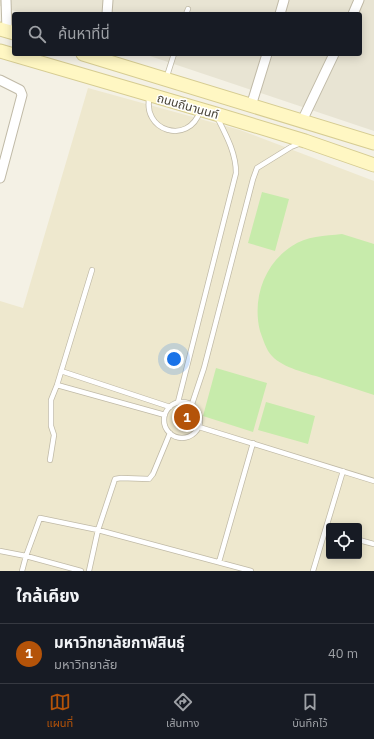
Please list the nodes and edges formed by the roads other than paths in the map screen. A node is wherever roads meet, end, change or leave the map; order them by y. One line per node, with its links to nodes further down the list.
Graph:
1 (6, 0): 10 (street)
2 (108, 0): 6 (street)
3 (284, 0): 8 (street)
4 (359, 0): 9 (street)
5 (188, 9): 7 (lane)
6 (107, 12)
7 (187, 12)
8 (281, 12)
9 (354, 12)
10 (7, 31)
11 (0, 52): 12 (main road, ถนนถีนานนท์)
12 (12, 55)
13 (14, 56): 21 (main road, ถนนถีนานนท์)
14 (94, 56): 18 (main road, ถนนถีนานนท์)
15 (173, 56): 19 (lane)
16 (266, 56): 22 (street)
17 (333, 56): 25 (street)
18 (106, 58): 19 (main road, ถนนถีนานนท์)
19 (166, 79): 22 (main road, ถนนถีนานนท์)
20 (0, 80): 28 (street)
21 (150, 95): 23 (main road, ถนนถีนานนท์); 23 (lane)
22 (250, 106): 25 (main road, ถนนถีนานนท์)
23 (201, 110): 24 (main road, ถนนถีนานนท์)
24 (216, 114): 26 (main road, ถนนถีนานนท์); 34 (lane)
25 (302, 121): 27 (main road, ถนนถีนานนท์)
26 (305, 141): 29 (main road, ถนนถีนานนท์); 35 (lane)
27 (374, 143)
28 (2, 164): 30 (street)
29 (374, 165)
30 (0, 178)
31 (92, 270): 32 (lane)
32 (61, 371): 33 (lane); 36 (lane)
33 (57, 385): 37 (lane); 41 (lane)
34 (178, 402): 35 (lane); 36 (lane)
35 (192, 404): 38 (lane)
36 (170, 407): 37 (lane)
37 (165, 415): 39 (lane)
38 (199, 427): 39 (lane); 40 (lane)
39 (170, 433): 45 (lane)
40 (253, 443): 42 (lane); 51 (lane)
41 (50, 460)
42 (343, 471): 43 (lane); 44 (lane)
43 (374, 481)
44 (330, 523)
45 (98, 530): 50 (lane); 51 (lane); 54 (lane)
46 (326, 536): 56 (lane)
47 (362, 541): 48 (lane)
48 (374, 544)
49 (0, 551): 50 (lane)
50 (26, 556): 52 (lane); 53 (lane)
51 (219, 562): 55 (lane)
52 (22, 571)
53 (81, 571)
54 (89, 571)
55 (251, 571)
56 (314, 571)

